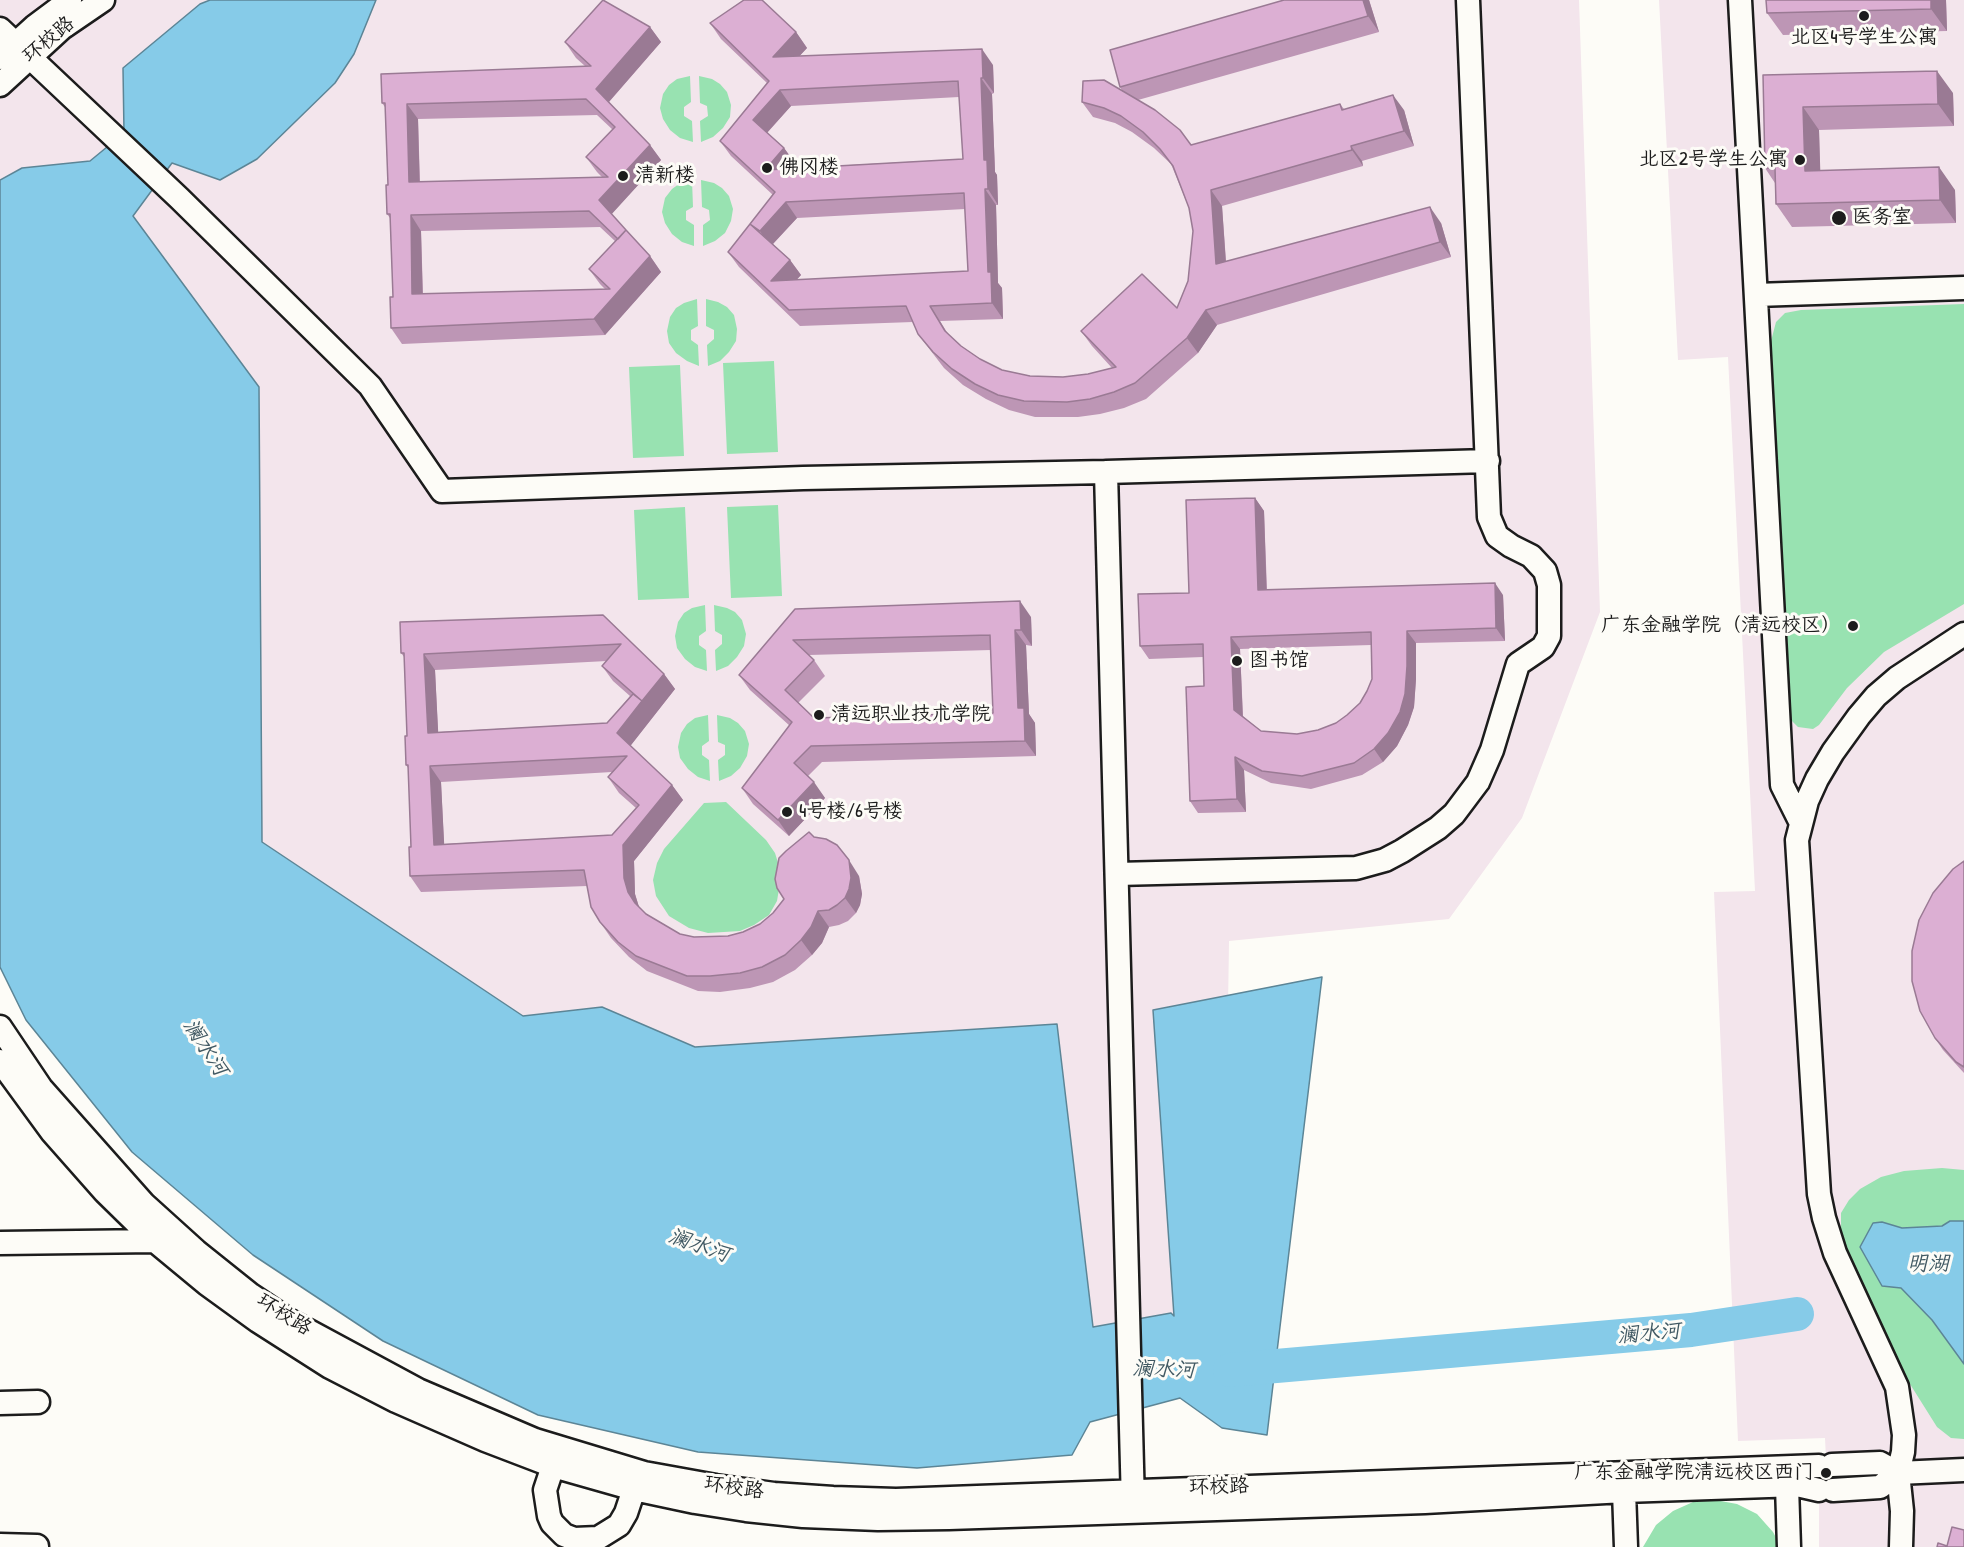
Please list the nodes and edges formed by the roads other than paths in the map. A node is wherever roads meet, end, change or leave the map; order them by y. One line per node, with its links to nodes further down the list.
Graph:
1 (70, 0): 5 (street, 环校路)
2 (102, 0): 5 (street, 环校路)
3 (1467, 0): 9 (street)
4 (1740, 0): 8 (street)
5 (11, 47): 6 (street, 环校路); 10 (street)
6 (0, 85)
7 (1964, 288): 8 (street)
8 (1756, 295): 12 (street)
9 (1488, 460): 10 (street); 13 (street)
10 (1106, 472): 13 (street)
11 (1964, 634): 12 (street)
12 (1800, 821): 22 (street)
13 (1117, 874): 26 (street)
14 (0, 1027): 26 (street, 环校路)
15 (4, 1073): 16 (street, 环校路)
16 (155, 1241): 17 (street); 20 (street, 环校路)
17 (0, 1243)
18 (38, 1402): 19 (street)
19 (0, 1403)
20 (553, 1466): 25 (street, 环校路); 27 (street)
21 (1964, 1470): 22 (street)
22 (1898, 1473): 23 (street, 环校路); 23 (street, 环校路); 32 (street)
23 (1782, 1478): 24 (street, 环校路); 31 (street)
24 (1625, 1482): 26 (street, 环校路); 30 (street)
25 (634, 1489): 26 (street, 环校路); 27 (street)
26 (1133, 1501)
27 (574, 1543)
28 (0, 1545): 29 (street)
29 (37, 1546)
30 (1626, 1547)
31 (1789, 1547)
32 (1901, 1547)

